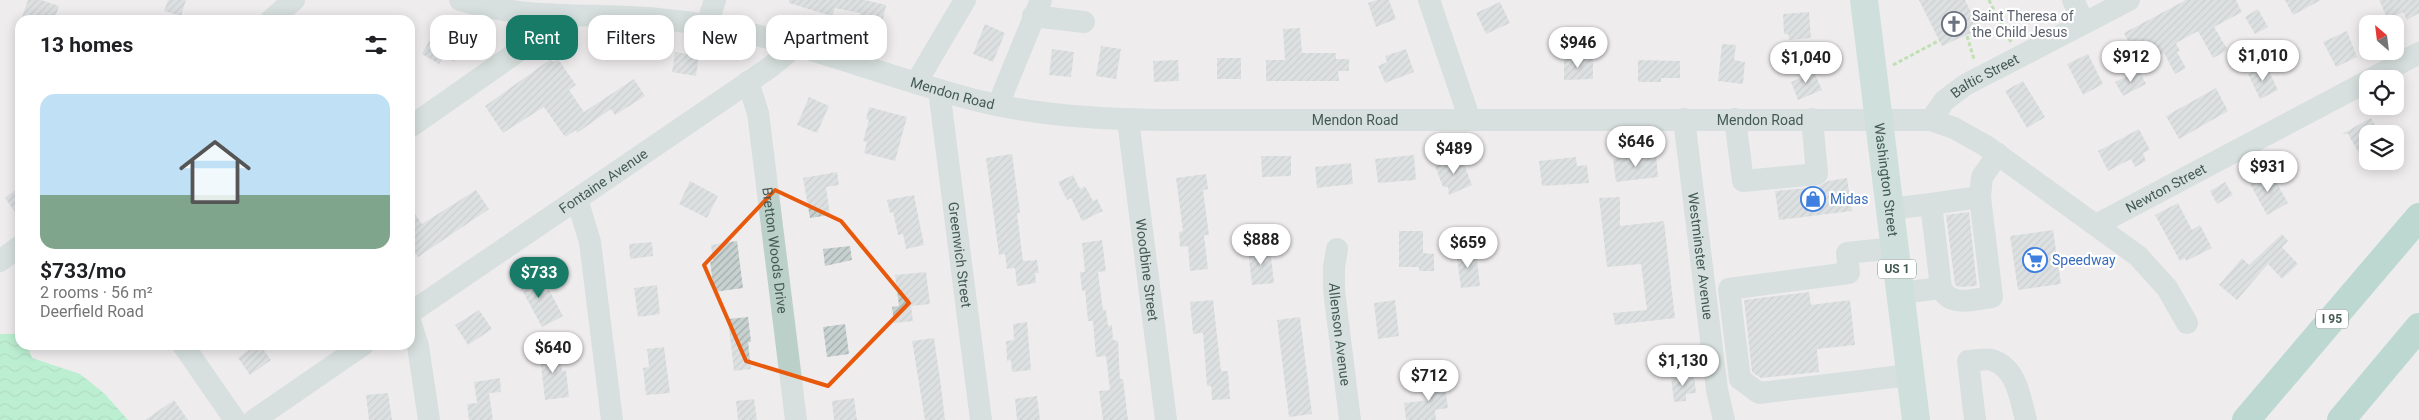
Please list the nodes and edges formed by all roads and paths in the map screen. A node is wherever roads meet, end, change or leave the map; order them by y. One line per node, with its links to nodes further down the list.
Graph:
1 (294, 0): 12 (street)
2 (460, 0): 13 (street, Mendon Road)
3 (715, 0): 14 (street)
4 (965, 0): 31 (street)
5 (1429, 0): 40 (street)
6 (1864, 0): 38 (main road, Washington Street / US 1)
7 (1989, 0): 11 (path)
8 (2073, 0): 19 (street)
9 (2121, 2): 19 (street, Baltic Street)
10 (1037, 8): 16 (street); 34 (street)
11 (1995, 12): 17 (path); 22 (path)
12 (277, 15)
13 (552, 15)
14 (710, 15)
15 (578, 16): 18 (street, Mendon Road)
16 (1084, 22)
17 (1976, 22)
18 (684, 23)
19 (2084, 23): 41 (street, Baltic Street)
20 (1967, 36): 28 (path)
21 (1940, 40): 27 (path)
22 (2014, 47)
23 (2419, 53): 29 (street)
24 (507, 60): 42 (street)
25 (778, 60): 30 (street, Fontaine Avenue)
26 (839, 60): 31 (street, Mendon Road)
27 (1893, 65)
28 (1977, 66)
29 (2388, 70)
30 (748, 82): 45 (street, Fontaine Avenue); 67 (street, Bretton Woods Drive)
31 (916, 83): 33 (street, Mendon Road)
32 (2359, 86): 49 (street, Newton Street)
33 (939, 90): 34 (street, Mendon Road); 68 (street, Greenwich Street)
34 (998, 105): 39 (street, Mendon Road)
35 (1684, 119): 36 (street, Mendon Road); 40 (street, Mendon Road); 71 (street, Westminster Avenue)
36 (1736, 119): 37 (street, Mendon Road); 37 (street)
37 (1812, 119): 38 (street, Mendon Road)
38 (1878, 119): 41 (street, Mendon Road); 47 (main road, Washington Street / US 1)
39 (1128, 120): 40 (street, Mendon Road); 69 (street, Woodbine Street)
40 (1470, 120)
41 (1931, 120): 43 (street, Mendon Road)
42 (415, 124)
43 (1998, 154): 44 (street); 49 (street, Mendon Road)
44 (1980, 197): 46 (street); 54 (street)
45 (577, 199): 56 (street, Fontaine Avenue); 66 (street)
46 (1931, 204): 47 (street); 54 (street)
47 (1889, 209): 50 (main road, Washington Street / US 1)
48 (2419, 217): 75 (highway, I 95)
49 (2096, 225): 57 (street, Mendon Road)
50 (1894, 248): 55 (main road, Washington Street / US 1); 62 (street)
51 (1337, 249): 70 (street, Allenson Avenue)
52 (15, 250): 53 (street)
53 (0, 261)
54 (1941, 288): 55 (street)
55 (1900, 293): 62 (main road, Washington Street / US 1)
56 (415, 310)
57 (2188, 323)
58 (2419, 327): 76 (highway); 77 (highway)
59 (415, 337): 65 (street)
60 (186, 350): 63 (street)
61 (356, 350): 64 (street)
62 (1910, 375): 72 (main road, Washington Street / US 1)
63 (235, 420)
64 (254, 420)
65 (429, 420)
66 (612, 420)
67 (796, 420)
68 (981, 420)
69 (1166, 420)
70 (1350, 420)
71 (1724, 420)
72 (1916, 420)
73 (1975, 420): 74 (street)
74 (2026, 420)
75 (2246, 420)
76 (2341, 420)
77 (2365, 420)

